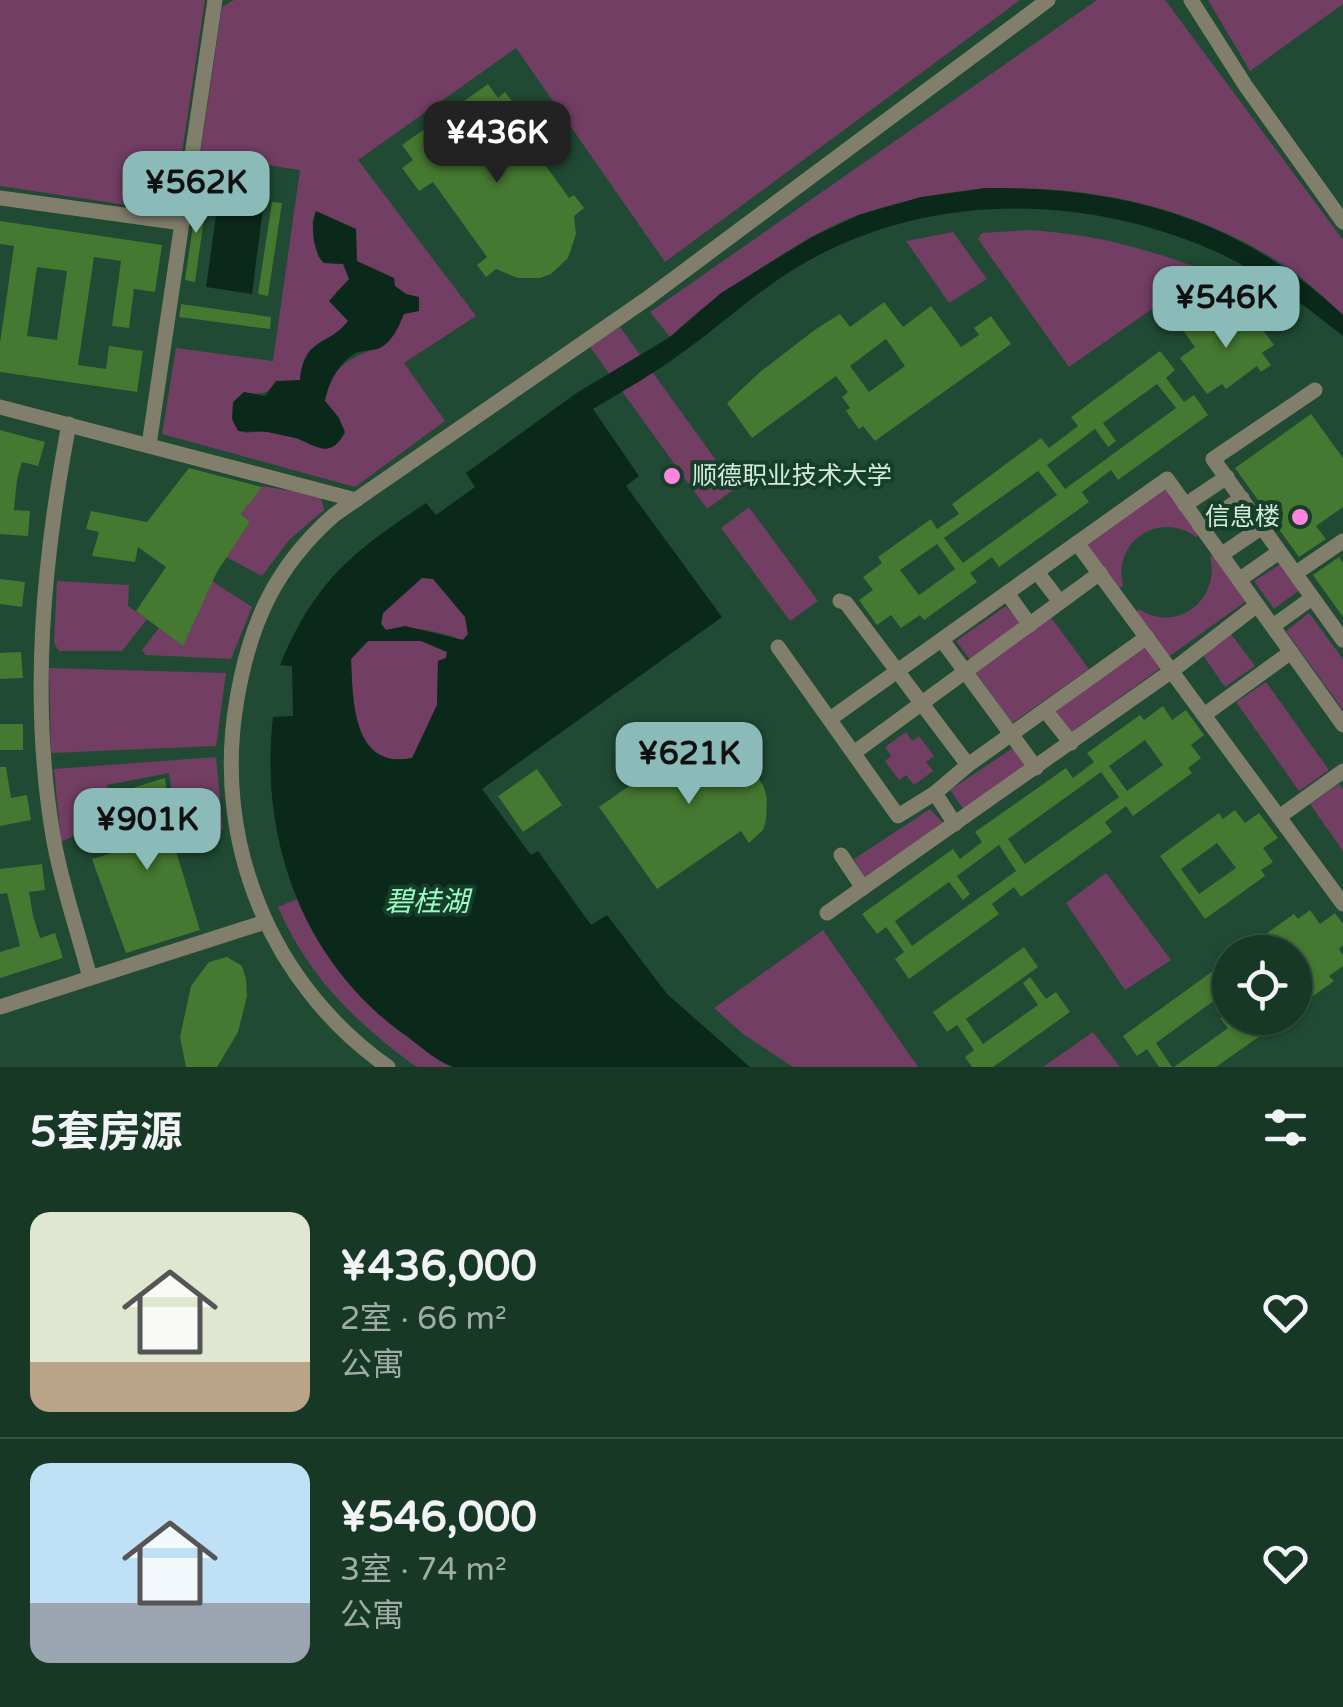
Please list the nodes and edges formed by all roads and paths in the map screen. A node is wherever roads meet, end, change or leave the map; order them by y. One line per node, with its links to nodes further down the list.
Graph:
1 (215, 0): 6 (street)
2 (1048, 0): 13 (street)
3 (1192, 0): 5 (street)
4 (0, 198): 6 (street)
5 (1343, 222)
6 (182, 224): 10 (street)
7 (1315, 390): 11 (street)
8 (0, 407): 9 (street)
9 (69, 424): 10 (street); 59 (street)
10 (148, 445): 13 (street)
11 (1226, 478): 12 (street); 14 (street)
12 (1242, 498): 15 (street); 16 (street)
13 (356, 500): 58 (street)
14 (1185, 506): 15 (street); 18 (street)
15 (1200, 526): 20 (street)
16 (1262, 527): 19 (street); 20 (street)
17 (1343, 541): 22 (street)
18 (1078, 542): 21 (street); 23 (street)
19 (1279, 552): 22 (street); 24 (street)
20 (1221, 555): 24 (street)
21 (1036, 572): 25 (street); 28 (street)
22 (1296, 573): 26 (street)
23 (1100, 574): 28 (street); 32 (street)
24 (1238, 580): 29 (street)
25 (1007, 593): 30 (street); 33 (street)
26 (1312, 598): 31 (street); 34 (street)
27 (840, 602): 38 (street)
28 (1060, 602): 30 (street)
29 (1257, 605): 31 (street); 37 (street)
30 (1030, 625): 39 (street)
31 (1273, 626): 36 (street)
32 (1147, 636): 37 (street); 41 (street)
33 (942, 640): 38 (street); 39 (street)
34 (1343, 640)
35 (778, 647): 43 (street)
36 (1291, 652): 42 (street); 44 (street)
37 (1173, 670): 42 (street); 46 (street)
38 (898, 671): 40 (street); 43 (street)
39 (966, 672): 40 (street); 45 (street)
40 (922, 704): 47 (street); 48 (street)
41 (1045, 710): 45 (street); 46 (street)
42 (1204, 715): 52 (street)
43 (830, 719): 47 (street)
44 (1343, 724)
45 (1012, 734): 48 (street); 49 (street)
46 (1071, 743): 49 (street)
47 (854, 752): 51 (street)
48 (968, 765): 51 (street)
49 (1036, 768): 53 (street)
50 (1343, 771): 52 (street)
51 (935, 793): 53 (street)
52 (1279, 817): 56 (street)
53 (955, 824): 55 (street)
54 (841, 855): 55 (street)
55 (863, 888): 57 (street)
56 (1343, 904)
57 (827, 913)
58 (265, 922): 59 (street); 61 (street)
59 (90, 978): 60 (street)
60 (0, 1007)
61 (388, 1067)

